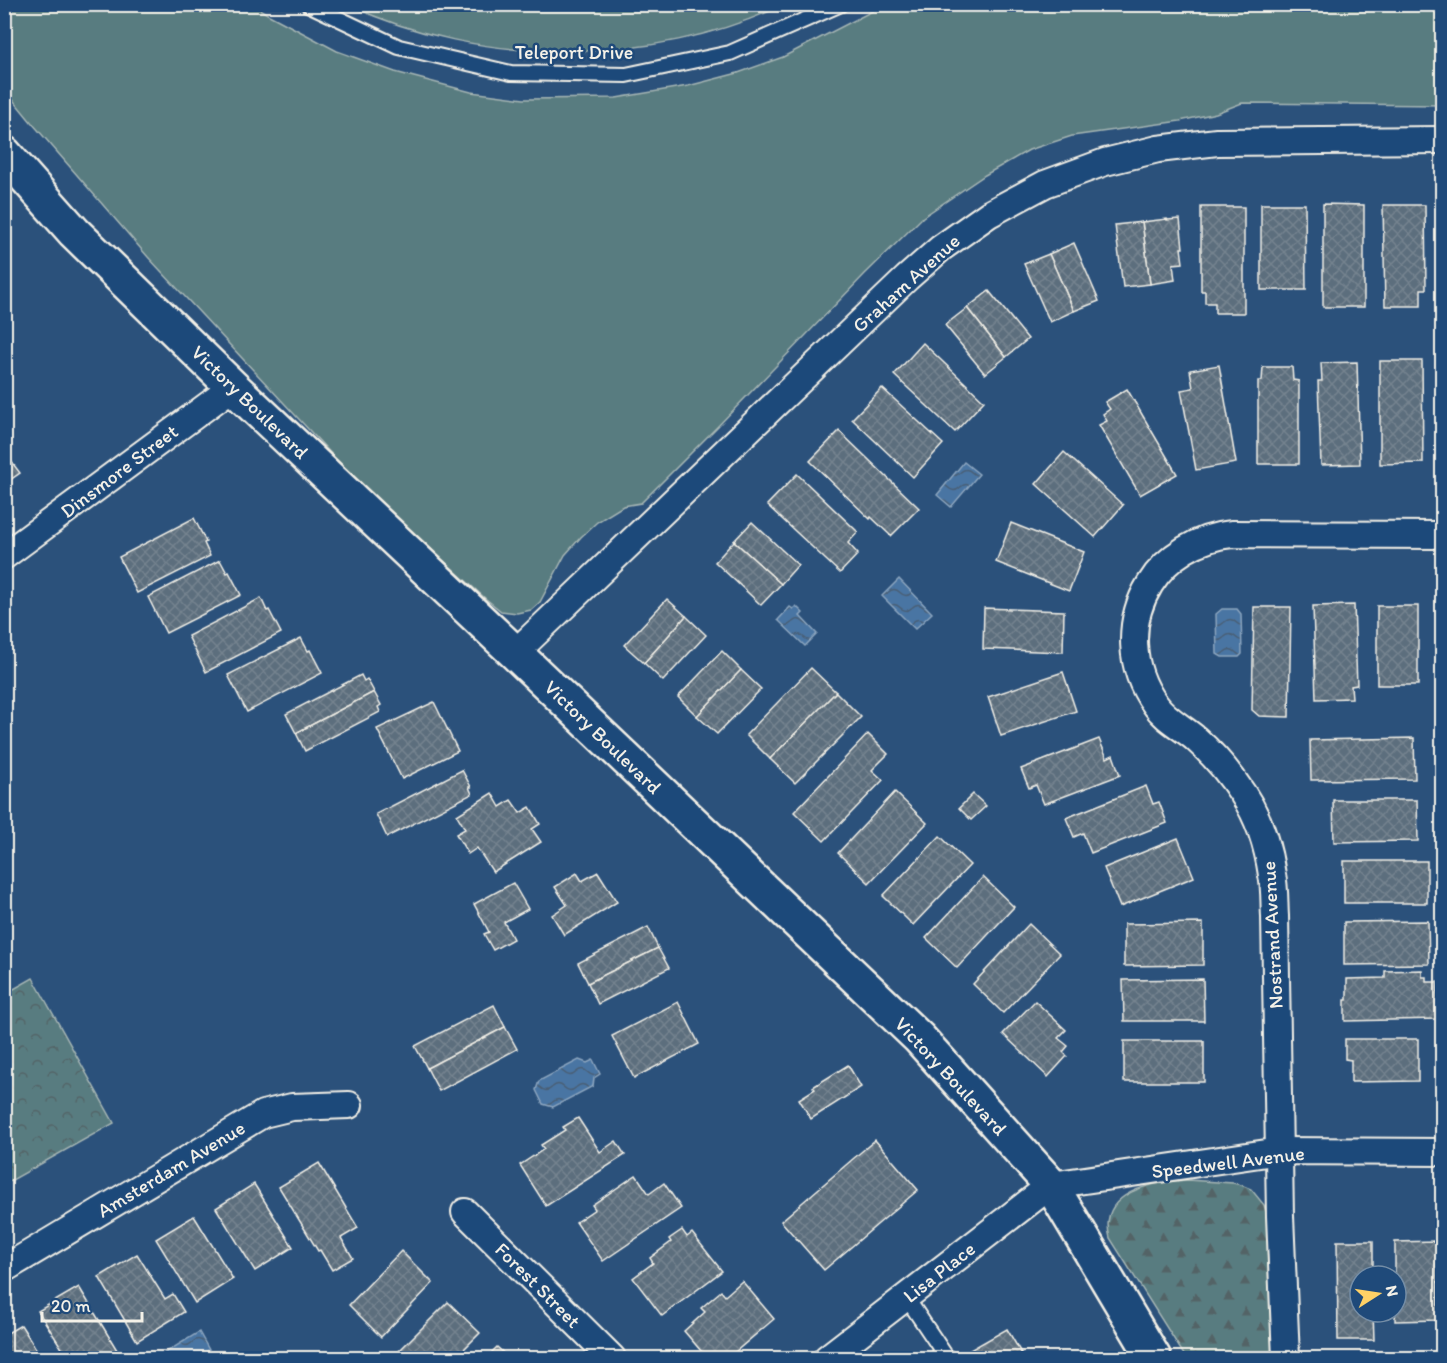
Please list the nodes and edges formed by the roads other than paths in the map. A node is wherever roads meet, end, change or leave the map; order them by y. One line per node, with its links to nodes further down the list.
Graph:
1 (308, 4): 2 (lane, Teleport Drive)
2 (842, 4)
3 (1443, 140): 8 (street, Graham Avenue)
4 (4, 153): 5 (main road, Victory Boulevard)
5 (233, 387): 7 (street, Dinsmore Street); 8 (main road, Victory Boulevard)
6 (1443, 535): 10 (street, Nostrand Avenue)
7 (4, 556)
8 (515, 653): 12 (main road, Victory Boulevard)
9 (349, 1105): 14 (street, Amsterdam Avenue)
10 (1280, 1151): 11 (street, Speedwell Avenue); 12 (street, Speedwell Avenue); 20 (street, Nostrand Avenue)
11 (1443, 1152)
12 (1051, 1185): 15 (street, Lisa Place); 19 (main road, Victory Boulevard)
13 (465, 1212): 16 (street, Forest Street)
14 (4, 1269)
15 (906, 1297): 17 (street, Lisa Place); 18 (lane)
16 (612, 1359)
17 (827, 1359)
18 (947, 1359)
19 (1154, 1359)
20 (1286, 1359)

